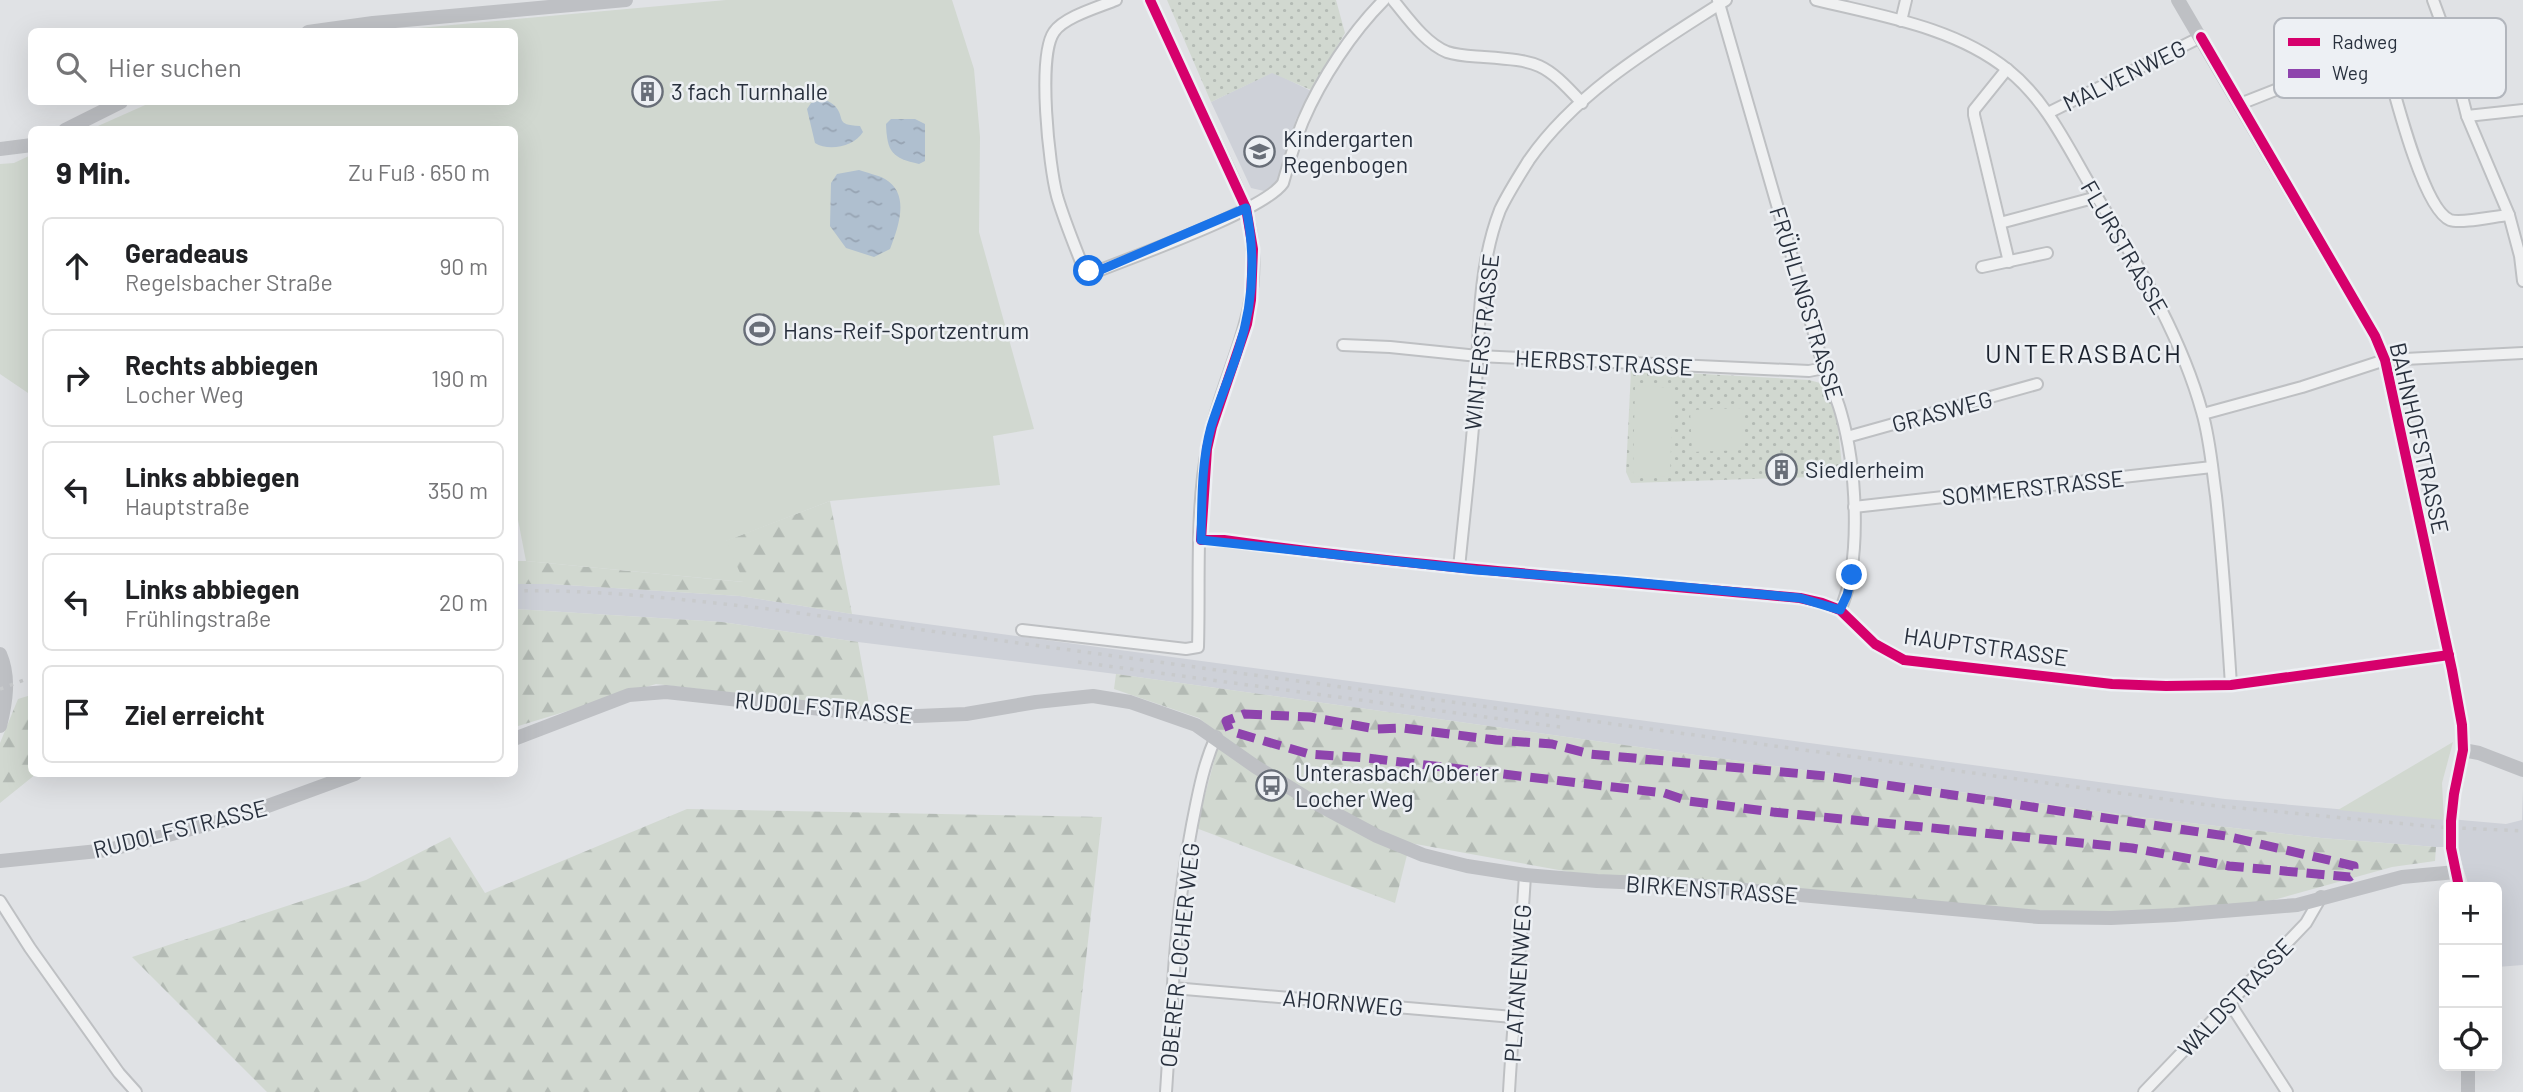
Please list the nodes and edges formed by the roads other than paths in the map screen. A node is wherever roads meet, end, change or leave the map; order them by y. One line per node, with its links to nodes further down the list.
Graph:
1 (626, 0): 13 (street)
2 (1116, 0): 29 (street)
3 (1150, 0): 29 (street)
4 (1384, 0): 29 (street)
5 (1393, 0): 19 (street)
6 (1816, 0): 12 (street, FLURSTRASSE)
7 (1906, 0): 12 (street)
8 (2178, 0): 14 (street, BAHNHOFSTRASSE)
9 (2432, 0): 11 (street)
10 (1721, 2): 19 (street, WINTERSTRASSE); 41 (street, FRÜHLINGSTRASSE)
11 (2439, 18)
12 (1901, 20): 15 (street, FLURSTRASSE)
13 (336, 28)
14 (2201, 37): 20 (street, BAHNHOFSTRASSE); 23 (street, MALVENWEG)
15 (2007, 69): 23 (street, FLURSTRASSE); 31 (street)
16 (2274, 91): 20 (street)
17 (2396, 98): 30 (street)
18 (2462, 98): 24 (street)
19 (1582, 103): 39 (street, WINTERSTRASSE)
20 (2240, 104): 40 (street, BAHNHOFSTRASSE)
21 (115, 105): 25 (street)
22 (2523, 110): 24 (street)
23 (2048, 113): 28 (street, FLURSTRASSE)
24 (2467, 116): 30 (street)
25 (73, 126)
26 (28, 146): 27 (street)
27 (0, 149)
28 (2097, 197): 31 (street); 43 (street, FLURSTRASSE)
29 (1246, 208): 47 (street)
30 (2509, 215): 33 (street)
31 (2000, 223): 34 (street)
32 (2047, 253): 34 (street)
33 (2521, 255): 36 (street)
34 (2009, 262): 35 (street)
35 (1982, 267)
36 (2523, 281)
37 (1343, 345): 39 (street, HERBSTSTRASSE)
38 (2523, 353): 40 (street)
39 (1478, 356): 41 (street, HERBSTSTRASSE); 48 (street, WINTERSTRASSE)
40 (2385, 359): 43 (street); 52 (street, BAHNHOFSTRASSE)
41 (1824, 368): 44 (street, FRÜHLINGSTRASSE)
42 (2037, 384): 44 (street, GRASWEG)
43 (2203, 414): 45 (street, FLURSTRASSE)
44 (1847, 437): 46 (street, FRÜHLINGSTRASSE)
45 (2212, 467): 46 (street, SOMMERSTRASSE); 53 (street, FLURSTRASSE)
46 (1854, 507): 49 (street, FRÜHLINGSTRASSE)
47 (1201, 540): 48 (street, HAUPTSTRASSE); 50 (street)
48 (1459, 568): 49 (street, HAUPTSTRASSE)
49 (1840, 610): 53 (street, HAUPTSTRASSE)
50 (1022, 630)
51 (0, 654): 54 (street)
52 (2449, 655): 53 (street, HAUPTSTRASSE); 57 (street, BAHNHOFSTRASSE)
53 (2231, 685)
54 (0, 726)
55 (518, 737): 56 (street, RUDOLFSTRASSE)
56 (1216, 737): 62 (street, BIRKENSTRASSE); 67 (street, OBERER LOCHER WEG)
57 (2463, 750): 58 (street); 61 (street, BAHNHOFSTRASSE)
58 (2523, 770)
59 (347, 777): 60 (street, RUDOLFSTRASSE)
60 (0, 862)
61 (2456, 872): 63 (street, BAHNHOFSTRASSE); 64 (street, WALDSTRASSE)
62 (1525, 875): 66 (street, BIRKENSTRASSE); 69 (street, PLATANENWEG)
63 (2458, 882)
64 (2321, 897): 66 (street, WALDSTRASSE); 68 (street, WALDSTRASSE)
65 (0, 901): 71 (street)
66 (2241, 910)
67 (1173, 988): 69 (street, AHORNWEG); 72 (street, OBERER LOCHER WEG)
68 (2229, 1002): 74 (street, WALDSTRASSE); 75 (street)
69 (1513, 1017): 73 (street, PLATANENWEG)
70 (2468, 1071): 76 (street)
71 (136, 1092)
72 (1166, 1092)
73 (1509, 1092)
74 (2144, 1092)
75 (2287, 1092)
76 (2468, 1092)

